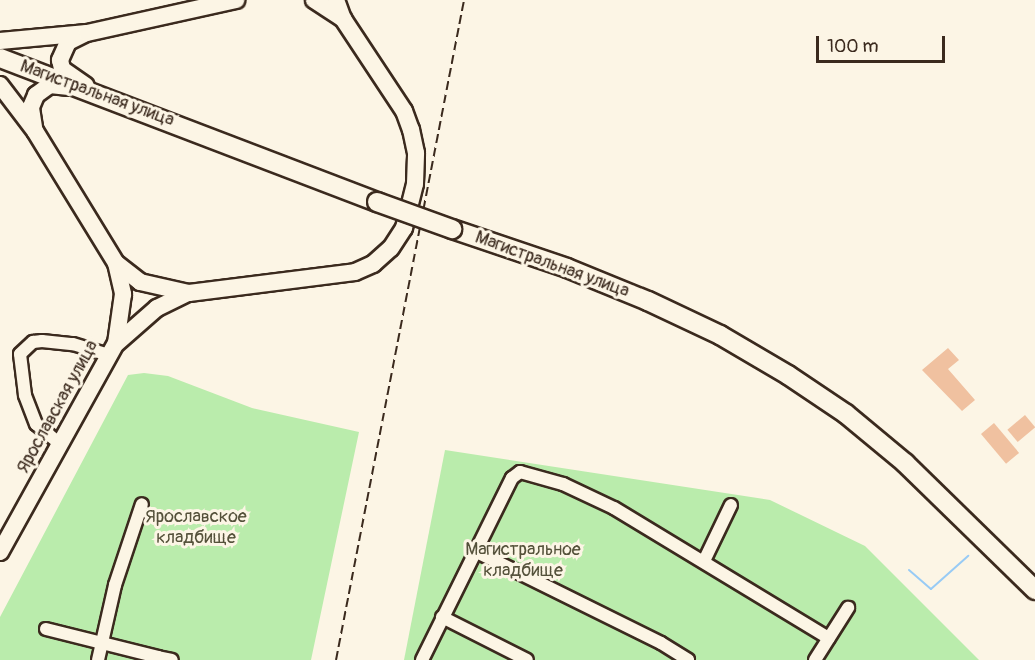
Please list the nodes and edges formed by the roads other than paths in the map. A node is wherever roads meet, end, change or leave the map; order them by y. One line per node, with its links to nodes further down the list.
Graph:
1 (236, 0): 5 (main road)
2 (314, 0): 4 (main road)
3 (336, 0): 4 (main road)
4 (344, 19): 12 (main road)
5 (87, 33): 6 (main road); 9 (main road)
6 (0, 41)
7 (0, 58): 9 (highway, Магистральная улица)
8 (0, 85): 10 (main road)
9 (108, 97): 10 (main road); 20 (highway, Магистральная улица, bridge)
10 (35, 131): 11 (main road)
11 (116, 262): 12 (main road); 13 (main road)
12 (189, 293): 13 (main road)
13 (113, 349): 14 (main road, Ярославская улица); 14 (lane)
14 (60, 444): 17 (main road, Ярославская улица)
15 (142, 504): 25 (lane)
16 (731, 505): 19 (lane)
17 (0, 552)
18 (477, 552): 19 (lane); 22 (lane); 31 (lane)
19 (704, 561): 24 (lane)
20 (1035, 590)
21 (848, 608): 24 (lane)
22 (442, 617): 29 (lane); 30 (lane)
23 (46, 629): 25 (lane)
24 (829, 638): 32 (lane)
25 (102, 642): 26 (lane); 27 (lane)
26 (158, 658): 28 (lane)
27 (98, 660)
28 (172, 660)
29 (422, 660)
30 (526, 660)
31 (688, 660)
32 (815, 660)

